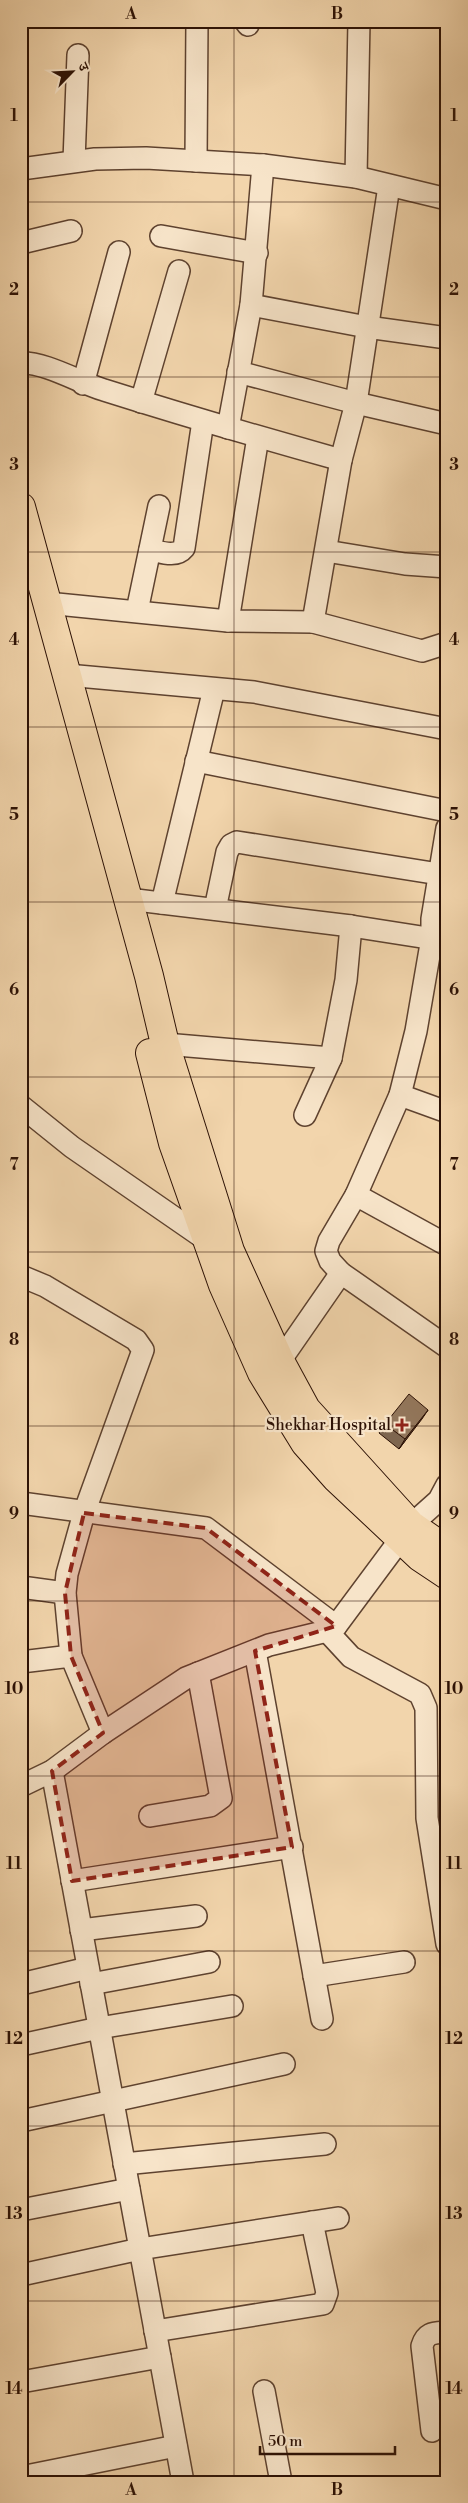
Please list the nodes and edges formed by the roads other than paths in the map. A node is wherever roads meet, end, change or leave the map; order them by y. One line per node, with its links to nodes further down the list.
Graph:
1 (197, 21): 5 (street)
2 (359, 21): 8 (street)
3 (78, 55): 4 (street)
4 (74, 161): 5 (street); 7 (street)
5 (196, 161): 6 (street)
6 (263, 165): 8 (street); 15 (street)
7 (21, 169)
8 (356, 177): 9 (street)
9 (389, 186): 10 (street); 18 (street)
10 (447, 199)
11 (71, 231): 13 (street)
12 (160, 236): 15 (street)
13 (21, 243)
14 (119, 252): 22 (street)
15 (257, 253): 17 (street)
16 (179, 271): 23 (street)
17 (251, 305): 18 (street); 21 (street)
18 (367, 327): 19 (street); 24 (street)
19 (447, 338)
20 (21, 363): 22 (street)
21 (238, 372): 24 (street); 27 (street)
22 (83, 384): 23 (street)
23 (141, 402): 25 (street)
24 (356, 403): 26 (street); 29 (street)
25 (203, 421): 27 (street); 32 (street)
26 (447, 424)
27 (228, 428): 28 (street)
28 (258, 437): 29 (street); 38 (street)
29 (341, 460): 33 (street)
30 (159, 506): 32 (street)
31 (21, 507): 36 (main road)
32 (150, 550): 37 (street)
33 (326, 551): 34 (street); 39 (street)
34 (447, 567)
35 (21, 577): 60 (main road)
36 (47, 603): 37 (street); 41 (main road)
37 (137, 611): 38 (street)
38 (228, 621): 39 (street)
39 (313, 622): 40 (street)
40 (447, 643)
41 (67, 675): 42 (street); 48 (main road)
42 (214, 689): 43 (street); 44 (street)
43 (447, 729)
44 (196, 761): 45 (street); 49 (street)
45 (447, 811)
46 (447, 828): 47 (street)
47 (439, 874): 50 (street); 52 (street)
48 (128, 899): 49 (street); 53 (main road)
49 (162, 903): 50 (street)
50 (215, 909): 51 (street)
51 (351, 926): 52 (street); 54 (street)
52 (439, 940): 55 (street)
53 (165, 1044): 54 (street); 65 (main road)
54 (331, 1058): 58 (street)
55 (400, 1095): 57 (street); 59 (street)
56 (21, 1106): 60 (street)
57 (447, 1112)
58 (305, 1115)
59 (356, 1195): 61 (street); 62 (street)
60 (208, 1241): 69 (main road)
61 (447, 1245)
62 (341, 1273): 64 (street); 65 (street)
63 (21, 1276): 68 (street)
64 (447, 1346)
65 (280, 1361): 69 (main road)
66 (444, 1497): 69 (street)
67 (21, 1503): 68 (street)
68 (84, 1513): 73 (street); 74 (street)
69 (406, 1532): 70 (main road); 71 (main road); 74 (street)
70 (447, 1550)
71 (447, 1575)
72 (21, 1587): 73 (street)
73 (65, 1593): 76 (street)
74 (332, 1629): 75 (street); 87 (street)
75 (255, 1651): 78 (street); 83 (street)
76 (71, 1656): 77 (street); 79 (street)
77 (21, 1662)
78 (198, 1673): 79 (street); 82 (street)
79 (103, 1733): 80 (street)
80 (52, 1771): 81 (street); 84 (street)
81 (21, 1786)
82 (150, 1816)
83 (292, 1847): 84 (street); 91 (street)
84 (72, 1881): 86 (street)
85 (196, 1916): 86 (street)
86 (81, 1930): 90 (street)
87 (447, 1944)
88 (209, 1962): 90 (street)
89 (404, 1962): 91 (street)
90 (90, 1976): 92 (street); 95 (street)
91 (314, 1976): 94 (street)
92 (21, 1984)
93 (232, 2006): 95 (street)
94 (322, 2019)
95 (99, 2028): 96 (street); 98 (street)
96 (21, 2045)
97 (284, 2064): 98 (street)
98 (112, 2100): 99 (street); 101 (street)
99 (21, 2121)
100 (325, 2144): 101 (street)
101 (124, 2164): 102 (street)
102 (129, 2189): 103 (street); 106 (street)
103 (21, 2210)
104 (338, 2218): 105 (street)
105 (312, 2222): 106 (street); 108 (street)
106 (140, 2249): 107 (street); 108 (street)
107 (21, 2275)
108 (155, 2331): 110 (street)
109 (447, 2332): 113 (street)
110 (160, 2357): 111 (street); 114 (street)
111 (21, 2382)
112 (264, 2391): 117 (street)
113 (432, 2431)
114 (176, 2446): 115 (street); 116 (street)
115 (21, 2477)
116 (183, 2482)
117 (281, 2482)

